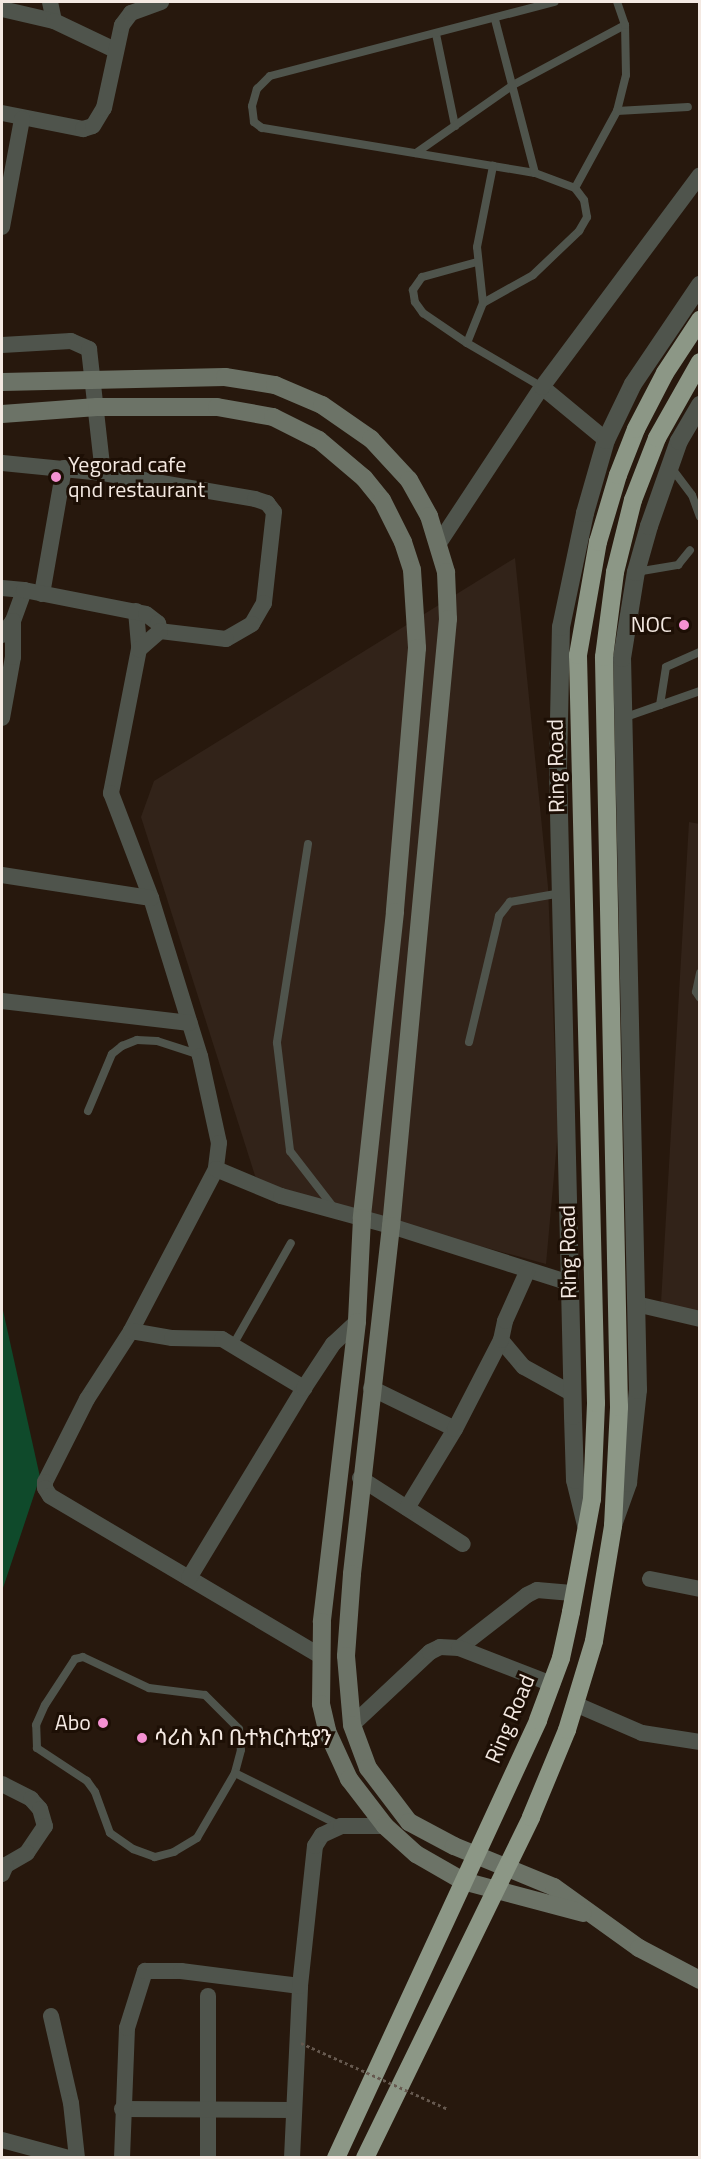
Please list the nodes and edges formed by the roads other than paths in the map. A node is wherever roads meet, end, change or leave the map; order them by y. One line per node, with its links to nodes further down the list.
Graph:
1 (50, 2): 7 (street)
2 (161, 2): 10 (street)
3 (555, 2): 6 (lane)
4 (617, 2): 8 (lane)
5 (2, 9): 7 (street)
6 (495, 19): 9 (lane); 11 (lane)
7 (54, 21): 10 (street)
8 (625, 25): 11 (lane); 13 (lane)
9 (436, 34): 16 (lane); 17 (lane)
10 (115, 50): 15 (street)
11 (513, 85): 16 (lane); 19 (lane)
12 (688, 107): 13 (lane)
13 (617, 111): 21 (lane)
14 (2, 113): 15 (street)
15 (22, 118): 22 (street)
16 (455, 126): 17 (lane)
17 (416, 153): 18 (lane)
18 (493, 166): 19 (lane); 23 (lane)
19 (536, 173): 21 (lane)
20 (699, 175): 32 (street)
21 (575, 189): 25 (lane)
22 (2, 227)
23 (477, 262): 25 (lane); 27 (lane)
24 (699, 285): 36 (street)
25 (483, 303): 27 (lane)
26 (699, 320): 88 (highway, Ring Road)
27 (467, 343): 32 (lane)
28 (2, 345): 30 (street)
29 (699, 362): 89 (highway)
30 (94, 379): 31 (main road); 34 (street); 42 (main road)
31 (2, 382)
32 (542, 387): 36 (street); 42 (street)
33 (699, 405): 38 (street)
34 (98, 407): 35 (main road); 40 (street); 71 (main road)
35 (2, 414)
36 (606, 440): 60 (street)
37 (2, 462): 39 (street)
38 (670, 465): 41 (lane); 44 (street)
39 (64, 468): 40 (street); 47 (street)
40 (103, 473): 50 (street)
41 (699, 517)
42 (439, 543): 72 (main road)
43 (690, 550): 44 (lane)
44 (636, 572): 57 (street)
45 (2, 588): 46 (street)
46 (24, 590): 47 (street); 49 (street)
47 (42, 594): 48 (street)
48 (136, 611): 50 (street); 52 (street)
49 (13, 621): 51 (street); 56 (street)
50 (160, 631): 52 (street)
51 (2, 635)
52 (140, 649): 61 (street)
53 (699, 652): 55 (lane)
54 (699, 691): 55 (lane)
55 (660, 705): 57 (lane)
56 (2, 718)
57 (623, 718): 76 (street)
58 (308, 844): 70 (lane)
59 (2, 875): 61 (street)
60 (561, 893): 66 (lane); 75 (street)
61 (151, 898): 65 (street)
62 (699, 973): 63 (lane)
63 (699, 998)
64 (2, 1001): 65 (street)
65 (190, 1023): 67 (street)
66 (469, 1041)
67 (200, 1056): 68 (lane); 69 (street)
68 (88, 1111)
69 (216, 1169): 70 (street); 79 (street)
70 (337, 1211): 71 (street)
71 (362, 1218): 72 (street); 78 (main road)
72 (391, 1226): 74 (street); 83 (main road)
73 (291, 1243): 81 (lane)
74 (527, 1272): 75 (street); 80 (street)
75 (570, 1283): 84 (street)
76 (636, 1304): 77 (street); 89 (street)
77 (699, 1319)
78 (357, 1322): 82 (street); 96 (main road)
79 (131, 1331): 81 (street); 91 (street)
80 (501, 1340): 84 (street); 85 (street)
81 (233, 1345): 82 (street)
82 (304, 1388): 91 (street)
83 (372, 1388): 85 (street); 86 (main road)
84 (573, 1394): 88 (street)
85 (455, 1429): 87 (street)
86 (360, 1478): 87 (street); 99 (main road)
87 (407, 1508): 90 (street)
88 (586, 1524): 94 (highway, Ring Road)
89 (613, 1527): 98 (highway)
90 (463, 1544)
91 (189, 1578): 96 (street)
92 (650, 1579): 93 (street)
93 (699, 1589)
94 (575, 1593): 95 (street); 97 (highway, Ring Road)
95 (459, 1648): 97 (street); 99 (street)
96 (321, 1656): 104 (main road)
97 (552, 1684): 105 (highway, Ring Road)
98 (575, 1704): 100 (street); 106 (highway)
99 (352, 1725): 105 (main road)
100 (699, 1742)
101 (234, 1773): 101 (lane); 103 (lane)
102 (2, 1784): 107 (street)
103 (341, 1826): 104 (street); 112 (street)
104 (385, 1826): 108 (main road)
105 (476, 1855): 106 (main road); 108 (highway, Ring Road)
106 (505, 1865): 109 (highway); 110 (main road)
107 (2, 1874)
108 (463, 1881): 109 (main road); 124 (highway, Ring Road)
109 (495, 1891): 110 (main road); 125 (highway)
110 (587, 1914): 111 (main road)
111 (699, 1980)
112 (300, 1986): 115 (street); 116 (street)
113 (208, 1996): 117 (street)
114 (51, 2016): 120 (street)
115 (122, 2109): 117 (street); 121 (street)
116 (293, 2110): 117 (street); 123 (street)
117 (209, 2112): 122 (street)
118 (2, 2140): 119 (street)
119 (69, 2157)
120 (77, 2157)
121 (122, 2157)
122 (208, 2157)
123 (292, 2157)
124 (336, 2157)
125 (365, 2157)

